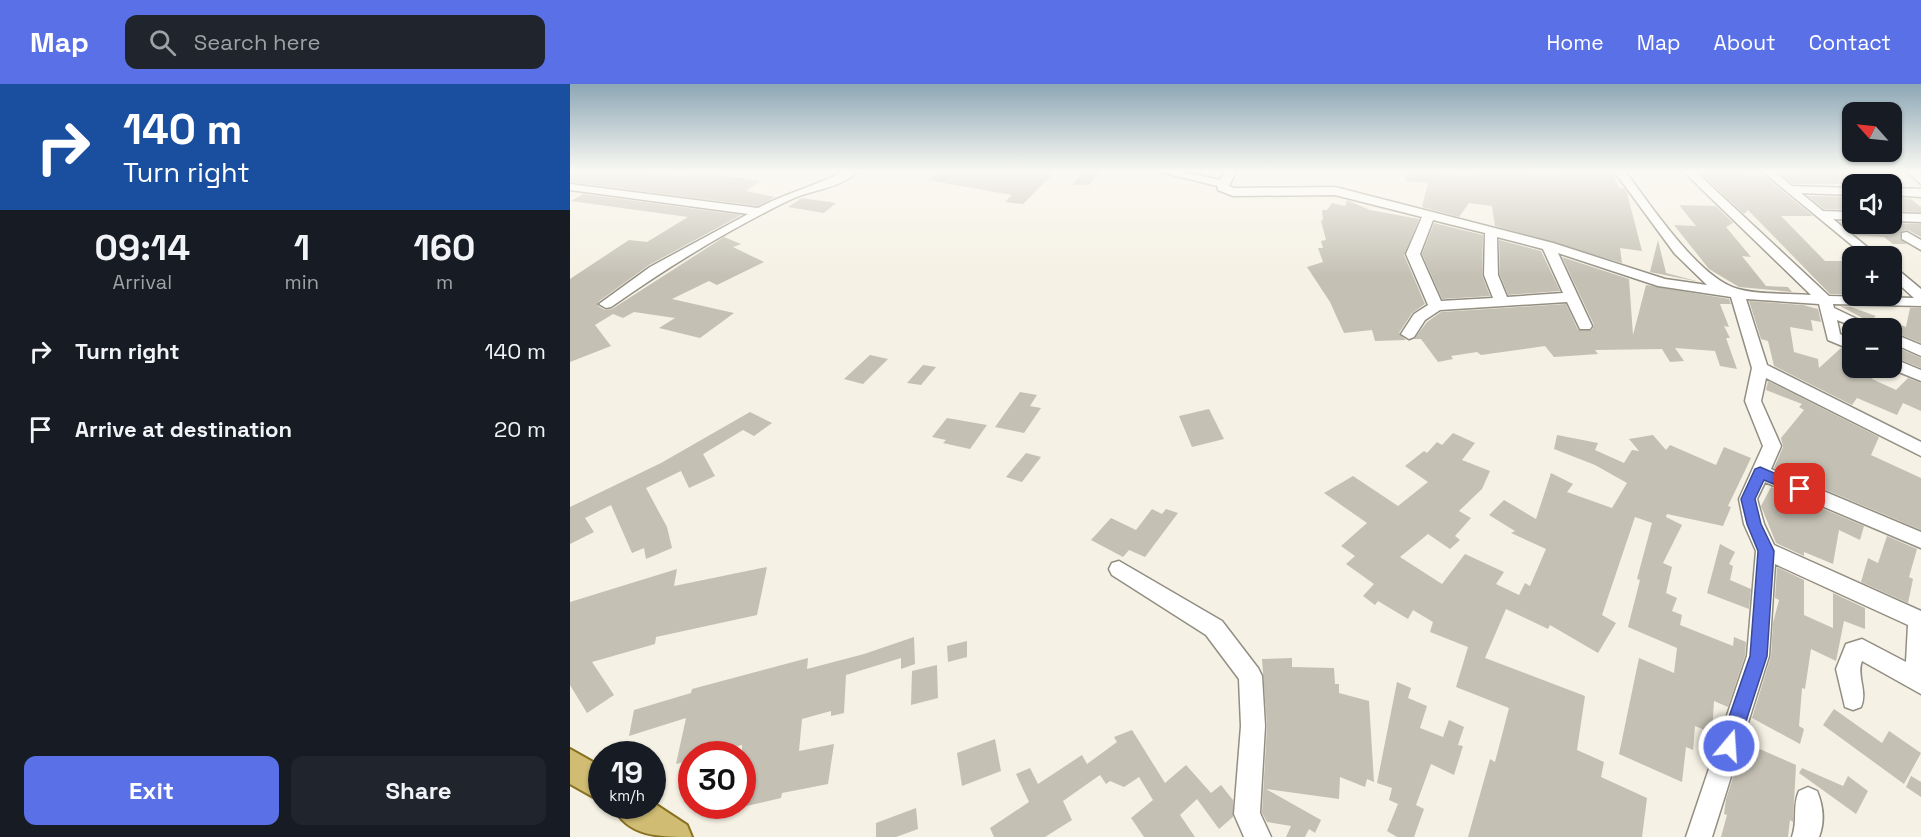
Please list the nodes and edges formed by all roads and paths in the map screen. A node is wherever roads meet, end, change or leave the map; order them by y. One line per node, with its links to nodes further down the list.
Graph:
1 (716, 206): 7 (street)
2 (771, 206): 7 (street)
3 (1397, 206): 8 (street)
4 (1646, 206): 19 (street)
5 (1724, 206): 26 (street)
6 (1810, 206): 9 (street)
7 (761, 212): 24 (street)
8 (1429, 214): 13 (street); 25 (street)
9 (1819, 214): 10 (street); 16 (street)
10 (1842, 215)
11 (1902, 217): 12 (street)
12 (1921, 218)
13 (1491, 232): 15 (street); 22 (street)
14 (1907, 236): 17 (street)
15 (1548, 246): 19 (street); 21 (street)
16 (1859, 246)
17 (1921, 246)
18 (1902, 280): 20 (street)
19 (1737, 294): 26 (street); 34 (street)
20 (1921, 296)
21 (1571, 297): 22 (street); 28 (street)
22 (1501, 301): 25 (street)
23 (1921, 302): 26 (street)
24 (606, 304)
25 (1436, 306): 29 (street)
26 (1827, 306): 27 (street); 30 (street)
27 (1850, 318)
28 (1585, 326)
29 (1409, 334)
30 (1842, 341)
31 (1902, 342): 32 (street)
32 (1921, 351)
33 (1902, 367): 35 (street)
34 (1760, 368): 36 (street); 37 (street)
35 (1921, 376)
36 (1921, 450)
37 (1760, 472): 38 (street); 39 (street)
38 (1921, 540)
39 (1766, 551): 41 (street); 50 (street)
40 (1119, 569): 49 (street)
41 (1920, 620): 42 (street)
42 (1918, 681): 43 (street)
43 (1853, 699)
44 (570, 765): 45 (main road)
45 (588, 777)
46 (1808, 800): 51 (street)
47 (648, 819): 48 (main road)
48 (675, 837)
49 (1258, 837)
50 (1699, 837)
51 (1805, 837)

